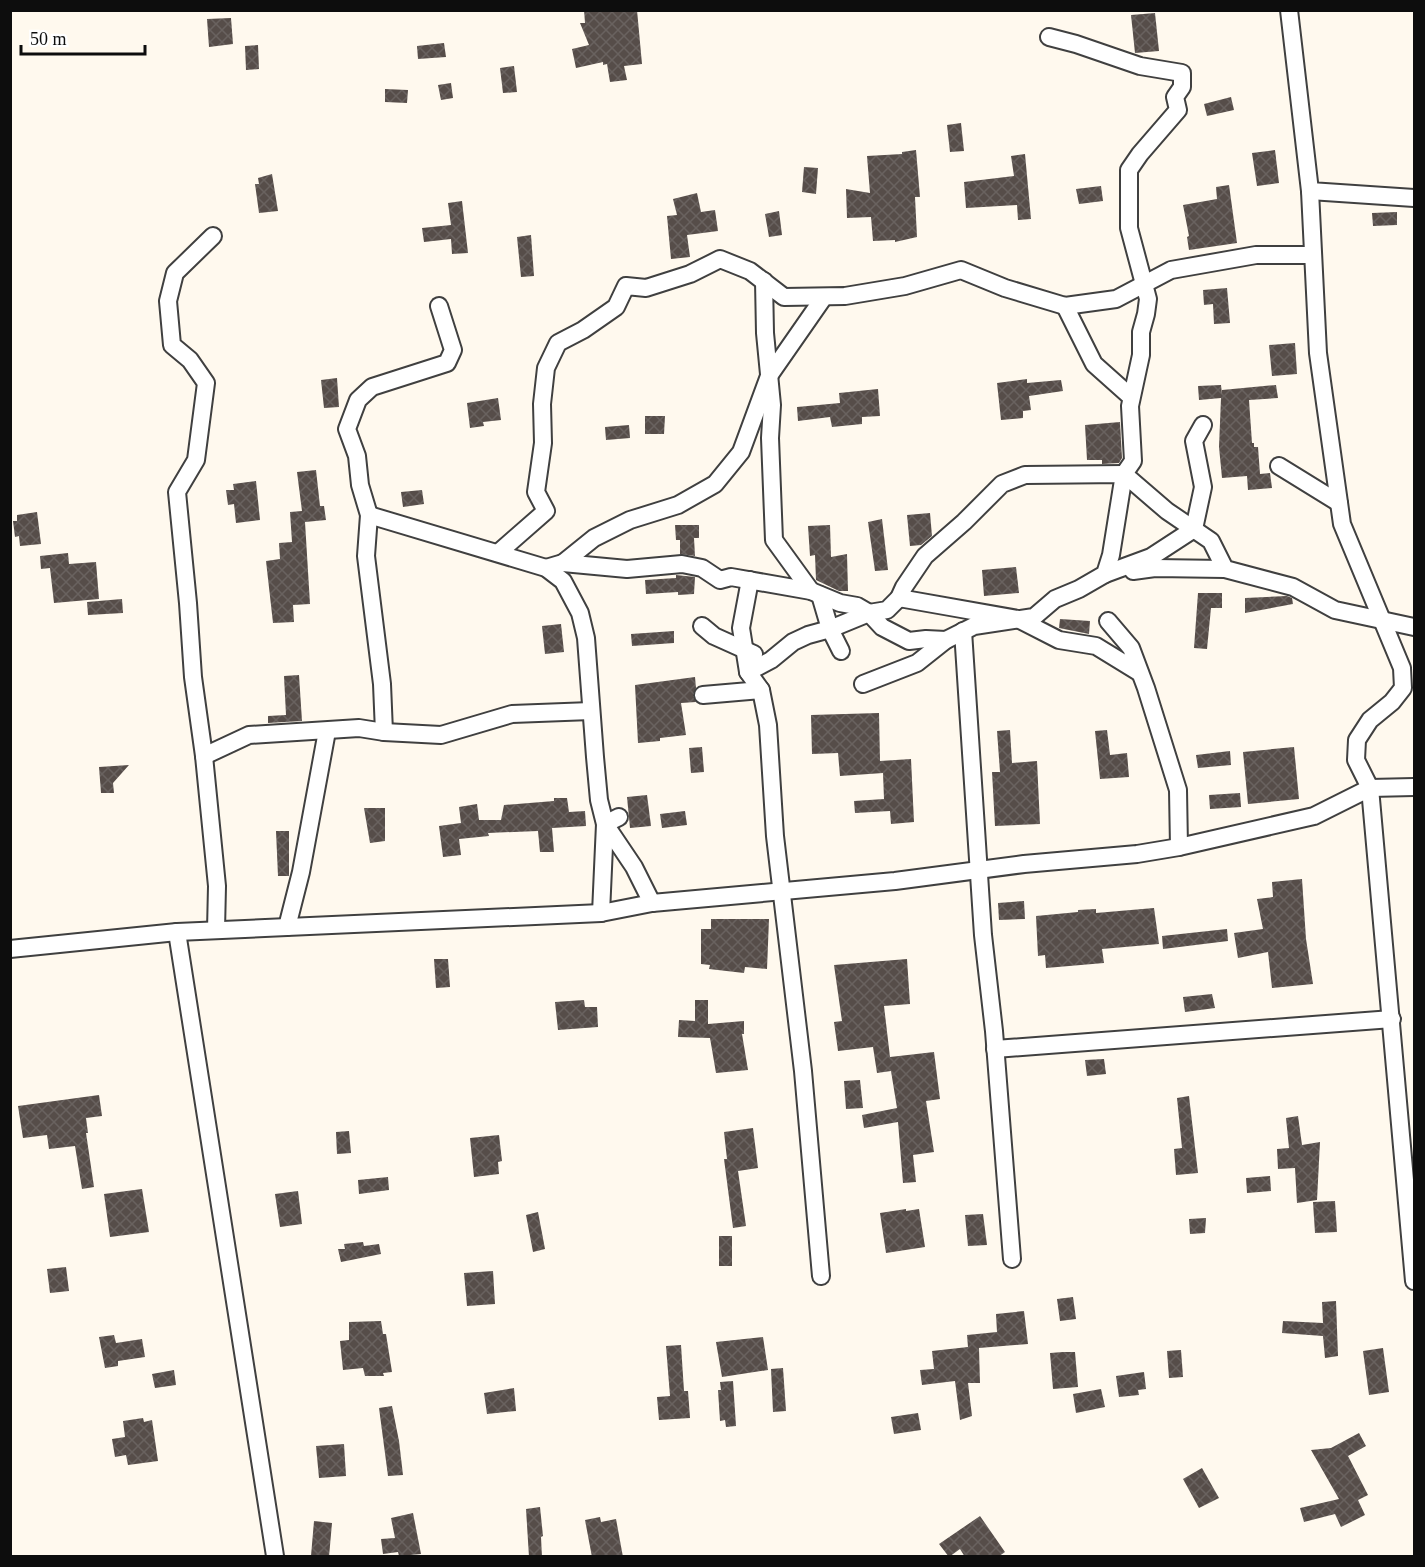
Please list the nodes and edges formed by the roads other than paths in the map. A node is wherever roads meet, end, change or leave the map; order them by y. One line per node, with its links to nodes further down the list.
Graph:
1 (1289, 10): 3 (street)
2 (1049, 37): 8 (street)
3 (1310, 191): 4 (street); 6 (street)
4 (1414, 198)
5 (213, 236): 50 (street)
6 (1313, 255): 8 (street); 17 (street)
7 (764, 281): 9 (street); 12 (street); 20 (street)
8 (1143, 284): 11 (street); 13 (street)
9 (824, 297): 11 (street); 12 (street)
10 (439, 306): 18 (street)
11 (1065, 306): 13 (street)
12 (769, 376): 21 (street); 26 (street)
13 (1131, 397): 16 (street)
14 (1203, 425): 19 (street)
15 (1279, 466): 17 (street)
16 (1124, 474): 19 (street); 24 (street); 27 (street)
17 (1339, 503): 29 (street)
18 (369, 515): 20 (street); 49 (street)
19 (1194, 529): 23 (street); 24 (street)
20 (498, 553): 22 (street)
21 (564, 563): 22 (street); 25 (street)
22 (546, 568): 47 (street)
23 (1225, 569): 24 (street); 29 (street)
24 (1105, 574): 30 (street)
25 (750, 580): 26 (street); 38 (street)
26 (815, 593): 28 (street); 34 (street)
27 (899, 598): 28 (street); 30 (street)
28 (869, 613): 34 (street); 36 (street)
29 (1380, 618): 33 (street); 52 (street)
30 (1018, 619): 35 (street); 43 (street)
31 (1108, 621): 43 (street)
32 (702, 626): 38 (street)
33 (1414, 627)
34 (830, 629): 39 (street); 40 (street)
35 (963, 631): 37 (street); 55 (street)
36 (909, 640): 37 (street); 41 (street)
37 (946, 640): 41 (street)
38 (745, 650): 40 (street); 42 (street)
39 (841, 651)
40 (771, 660): 42 (street)
41 (915, 664): 44 (street)
42 (748, 672): 45 (street)
43 (1140, 673): 54 (street)
44 (863, 684)
45 (761, 690): 46 (street); 56 (street)
46 (703, 695)
47 (591, 711): 49 (street); 53 (street)
48 (327, 731): 49 (street); 50 (street); 59 (street)
49 (384, 732)
50 (204, 756): 60 (street)
51 (1414, 787): 52 (street)
52 (1370, 788): 54 (street); 63 (street)
53 (612, 820): 57 (street); 58 (street)
54 (1179, 847): 55 (street)
55 (979, 870): 56 (street); 64 (street)
56 (781, 892): 57 (street); 67 (street)
57 (652, 903): 58 (street)
58 (601, 913): 59 (street)
59 (287, 927): 60 (street)
60 (216, 930): 61 (street)
61 (177, 932): 62 (street); 69 (street)
62 (10, 949)
63 (1392, 1019): 64 (street); 65 (street)
64 (995, 1049): 66 (street)
65 (1409, 1151): 68 (street)
66 (1012, 1259)
67 (821, 1276)
68 (1414, 1281)
69 (275, 1557)

